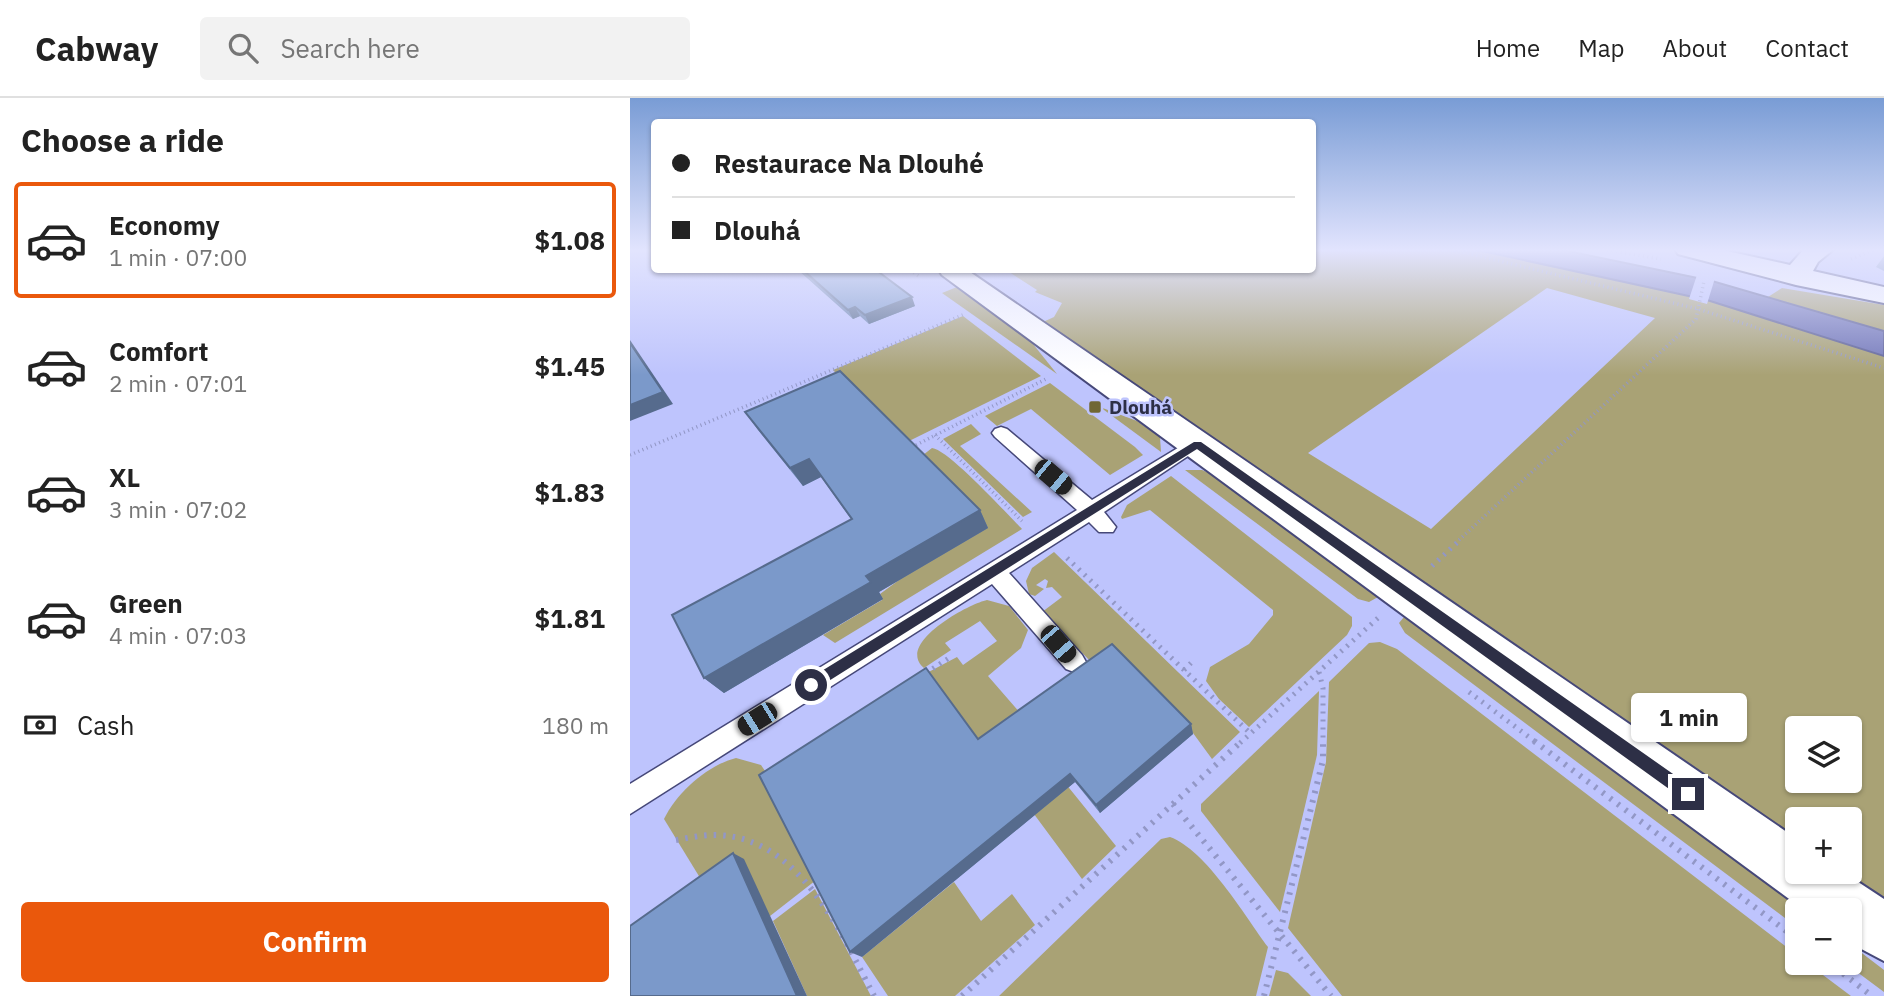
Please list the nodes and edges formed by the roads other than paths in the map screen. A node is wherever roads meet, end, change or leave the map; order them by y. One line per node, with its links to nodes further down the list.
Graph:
1 (981, 291): 5 (street)
2 (1864, 291): 3 (street)
3 (1884, 295)
4 (1001, 433): 6 (lane)
5 (1197, 444): 6 (lane); 10 (street)
6 (1098, 519): 7 (lane)
7 (995, 571): 8 (lane); 9 (lane)
8 (1074, 662)
9 (630, 800)
10 (1785, 862)
11 (1815, 884): 12 (street)
12 (1884, 933)

